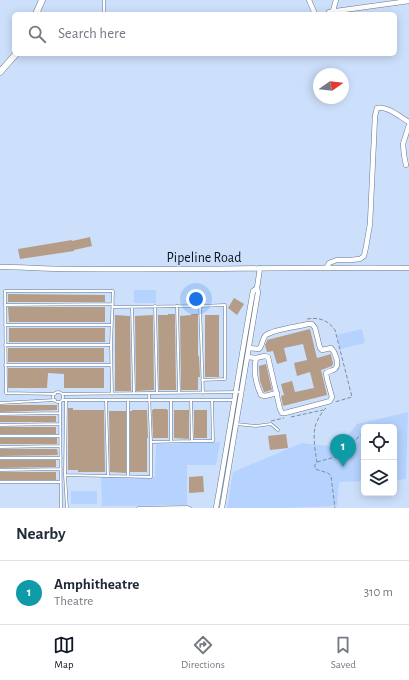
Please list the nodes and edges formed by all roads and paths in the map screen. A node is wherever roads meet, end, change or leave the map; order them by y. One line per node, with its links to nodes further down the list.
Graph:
1 (42, 0): 6 (street)
2 (104, 0): 7 (lane)
3 (309, 0): 8 (street)
4 (336, 0): 9 (street)
5 (409, 2): 10 (street)
6 (37, 12)
7 (104, 12)
8 (314, 12)
9 (331, 12)
10 (338, 12)
11 (14, 56): 12 (street)
12 (0, 72)
13 (409, 125): 14 (street); 17 (street)
14 (406, 165)
15 (0, 267): 16 (street, Pipeline Road)
16 (260, 268): 17 (street, Pipeline Road); 19 (street)
17 (327, 268): 18 (street, Pipeline Road)
18 (409, 268)
19 (257, 288): 28 (street); 29 (street)
20 (5, 305): 21 (lane); 21 (lane); 26 (lane)
21 (113, 306): 25 (lane); 27 (lane)
22 (155, 306): 23 (lane); 25 (lane); 42 (lane)
23 (177, 306): 24 (lane); 43 (lane)
24 (200, 306): 37 (lane); 37 (lane)
25 (132, 307): 40 (lane)
26 (5, 325): 27 (lane); 30 (lane)
27 (112, 325): 31 (lane)
28 (246, 328): 29 (lane); 38 (street)
29 (252, 329): 32 (street)
30 (5, 345): 31 (lane); 35 (lane)
31 (111, 345): 36 (lane)
32 (249, 348): 33 (street); 45 (street)
33 (248, 357): 34 (street); 39 (street)
34 (256, 358): 45 (street); 45 (street)
35 (5, 365): 36 (lane); 46 (lane)
36 (111, 365): 48 (lane)
37 (202, 380): 44 (lane)
38 (236, 392): 39 (lane); 44 (lane); 57 (street)
39 (242, 392): 58 (street)
40 (134, 393): 41 (lane); 48 (lane)
41 (149, 393): 42 (lane); 53 (lane)
42 (157, 393): 43 (lane)
43 (179, 393): 44 (lane)
44 (203, 393)
45 (276, 393)
46 (55, 394): 47 (lane); 49 (lane)
47 (63, 394): 48 (lane); 59 (lane)
48 (112, 394)
49 (55, 400): 59 (lane); 60 (lane)
50 (66, 400): 51 (lane); 59 (lane); 81 (lane)
51 (106, 400): 52 (lane); 82 (lane)
52 (128, 400): 53 (lane); 83 (lane)
53 (149, 400): 54 (lane); 73 (lane)
54 (171, 400): 55 (lane); 71 (lane)
55 (191, 400): 56 (lane); 72 (lane)
56 (212, 400): 57 (lane); 72 (lane)
57 (235, 400): 58 (lane); 63 (street)
58 (240, 400): 63 (street)
59 (61, 401): 61 (lane)
60 (0, 403)
61 (60, 413): 62 (lane); 64 (lane)
62 (0, 414)
63 (233, 423): 65 (lane); 90 (street); 91 (street)
64 (60, 424): 66 (lane); 70 (lane)
65 (271, 424): 67 (lane); 78 (path)
66 (0, 425)
67 (278, 430)
68 (361, 435): 78 (path)
69 (0, 436): 70 (lane)
70 (60, 436): 74 (lane)
71 (172, 441): 72 (lane); 73 (lane)
72 (192, 441)
73 (151, 442): 83 (lane)
74 (60, 446): 75 (lane); 77 (lane)
75 (0, 447)
76 (0, 458): 77 (lane)
77 (61, 458): 79 (lane)
78 (317, 462): 92 (path)
79 (61, 469): 80 (lane); 85 (lane)
80 (0, 470)
81 (65, 475): 82 (lane); 87 (lane)
82 (108, 475): 83 (lane)
83 (128, 476)
84 (0, 482): 85 (lane)
85 (61, 482): 86 (lane)
86 (61, 508)
87 (67, 508)
88 (138, 508): 89 (lane)
89 (190, 508)
90 (216, 508)
91 (222, 508)
92 (335, 508)

